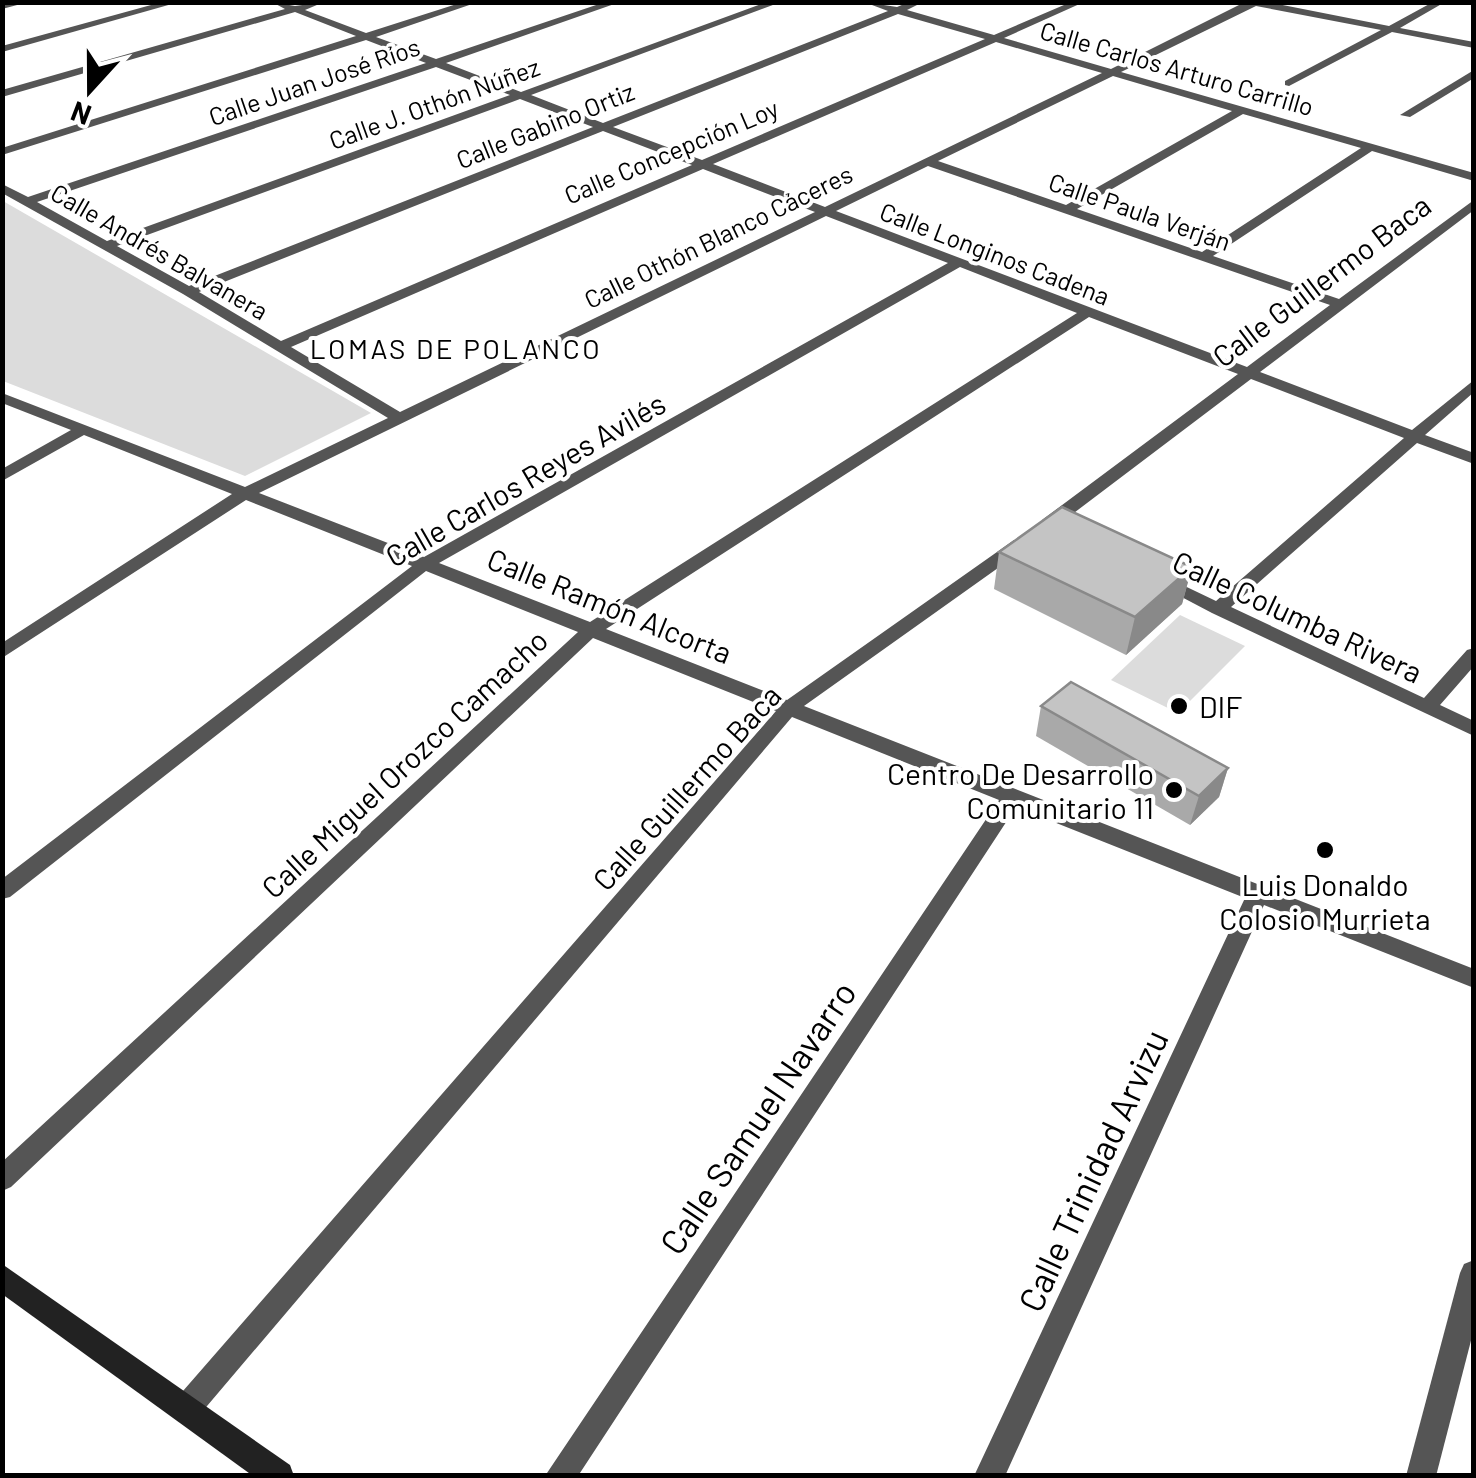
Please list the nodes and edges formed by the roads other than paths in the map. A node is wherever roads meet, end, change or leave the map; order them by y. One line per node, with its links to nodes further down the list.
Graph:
1 (18, 2): 13 (street)
2 (174, 2): 20 (street)
3 (276, 2): 14 (street, Calle Longinos Cadena)
4 (320, 2): 14 (street)
5 (474, 2): 17 (street)
6 (616, 2): 21 (street, Calle Juan José Ríos)
7 (778, 2): 26 (street, Calle J. Othón Núñez)
8 (868, 2): 15 (street, Calle Carlos Arturo Carrillo)
9 (920, 2): 15 (street, Calle Gabino Ortiz)
10 (1080, 2): 18 (street, Calle Concepción Loy)
11 (1441, 2): 16 (street)
12 (1254, 3): 16 (street); 22 (street, Calle Othón Blanco Cáceres)
13 (2, 6)
14 (295, 10): 17 (street, Calle Longinos Cadena); 25 (street)
15 (898, 11): 18 (street, Calle Carlos Arturo Carrillo); 29 (street, Calle Gabino Ortiz)
16 (1393, 30): 19 (street); 24 (street)
17 (366, 36): 21 (street, Calle Longinos Cadena); 31 (street)
18 (995, 39): 22 (street, Calle Carlos Arturo Carrillo); 33 (street, Calle Concepción Loy)
19 (1474, 45)
20 (2, 49)
21 (436, 63): 26 (street, Calle Longinos Cadena); 36 (street, Calle Juan José Ríos)
22 (1111, 72): 27 (street, Calle Carlos Arturo Carrillo); 32 (street, Calle Othón Blanco Cáceres)
23 (1474, 73): 28 (street)
24 (1288, 83)
25 (2, 94)
26 (520, 96): 29 (street, Calle Longinos Cadena); 40 (street, Calle J. Othón Núñez)
27 (1242, 110): 30 (street, Calle Carlos Arturo Carrillo); 39 (street)
28 (1406, 115)
29 (602, 126): 33 (street, Calle Longinos Cadena); 43 (street, Calle Gabino Ortiz)
30 (1370, 147): 34 (street, Calle Carlos Arturo Carrillo); 41 (street)
31 (2, 152)
32 (925, 161): 38 (street, Calle Othón Blanco Cáceres); 39 (street, Calle Paula Verján)
33 (703, 164): 38 (street, Calle Longinos Cadena); 46 (street, Calle Concepción Loy)
34 (1474, 177)
35 (2, 188): 36 (street, Calle Andrés Balvanera)
36 (26, 202): 40 (street, Calle Andrés Balvanera)
37 (1474, 204): 44 (street, Calle Guillermo Baca)
38 (821, 210): 42 (street, Calle Longinos Cadena); 50 (street, Calle Othón Blanco Cáceres)
39 (1066, 210): 41 (street, Calle Paula Verján)
40 (106, 246): 43 (street, Calle Andrés Balvanera)
41 (1203, 256): 44 (street, Calle Paula Verján)
42 (958, 263): 45 (street, Calle Longinos Cadena); 56 (street, Calle Carlos Reyes Avilés)
43 (188, 292): 46 (street, Calle Andrés Balvanera)
44 (1340, 304): 47 (street, Calle Guillermo Baca)
45 (1088, 312): 47 (street, Calle Longinos Cadena); 59 (street, Calle Miguel Orozco Camacho)
46 (281, 346): 50 (street, Calle Andrés Balvanera)
47 (1247, 373): 52 (street, Calle Longinos Cadena); 62 (street, Calle Guillermo Baca)
48 (1474, 384): 52 (street)
49 (2, 397): 51 (street, Calle Ramón Alcorta)
50 (397, 417): 55 (street, Calle Othón Blanco Cáceres)
51 (84, 429): 54 (street); 55 (street, Calle Ramón Alcorta)
52 (1414, 436): 53 (street, Calle Longinos Cadena); 58 (street)
53 (1474, 459)
54 (2, 476)
55 (244, 493): 56 (street, Calle Ramón Alcorta); 60 (street, Calle Othón Blanco Cáceres)
56 (425, 564): 59 (street, Calle Ramón Alcorta); 66 (street, Calle Carlos Reyes Avilés)
57 (1149, 576): 58 (street, Calle Columba Rivera)
58 (1218, 609): 63 (street, Calle Columba Rivera)
59 (591, 630): 62 (street, Calle Ramón Alcorta); 69 (street, Calle Miguel Orozco Camacho)
60 (2, 652)
61 (1474, 654): 63 (street)
62 (789, 708): 65 (street, Calle Ramón Alcorta); 72 (street, Calle Guillermo Baca)
63 (1427, 708): 64 (street, Calle Columba Rivera)
64 (1474, 729)
65 (1012, 796): 67 (street, Calle Ramón Alcorta); 74 (street, Calle Samuel Navarro)
66 (2, 891)
67 (1258, 894): 68 (street, Calle Ramón Alcorta); 75 (street, Calle Trinidad Arvizu)
68 (1474, 979)
69 (2, 1179)
70 (1474, 1273): 76 (street)
71 (2, 1277): 72 (street)
72 (186, 1409): 73 (street)
73 (279, 1476)
74 (560, 1476)
75 (989, 1476)
76 (1421, 1476)

